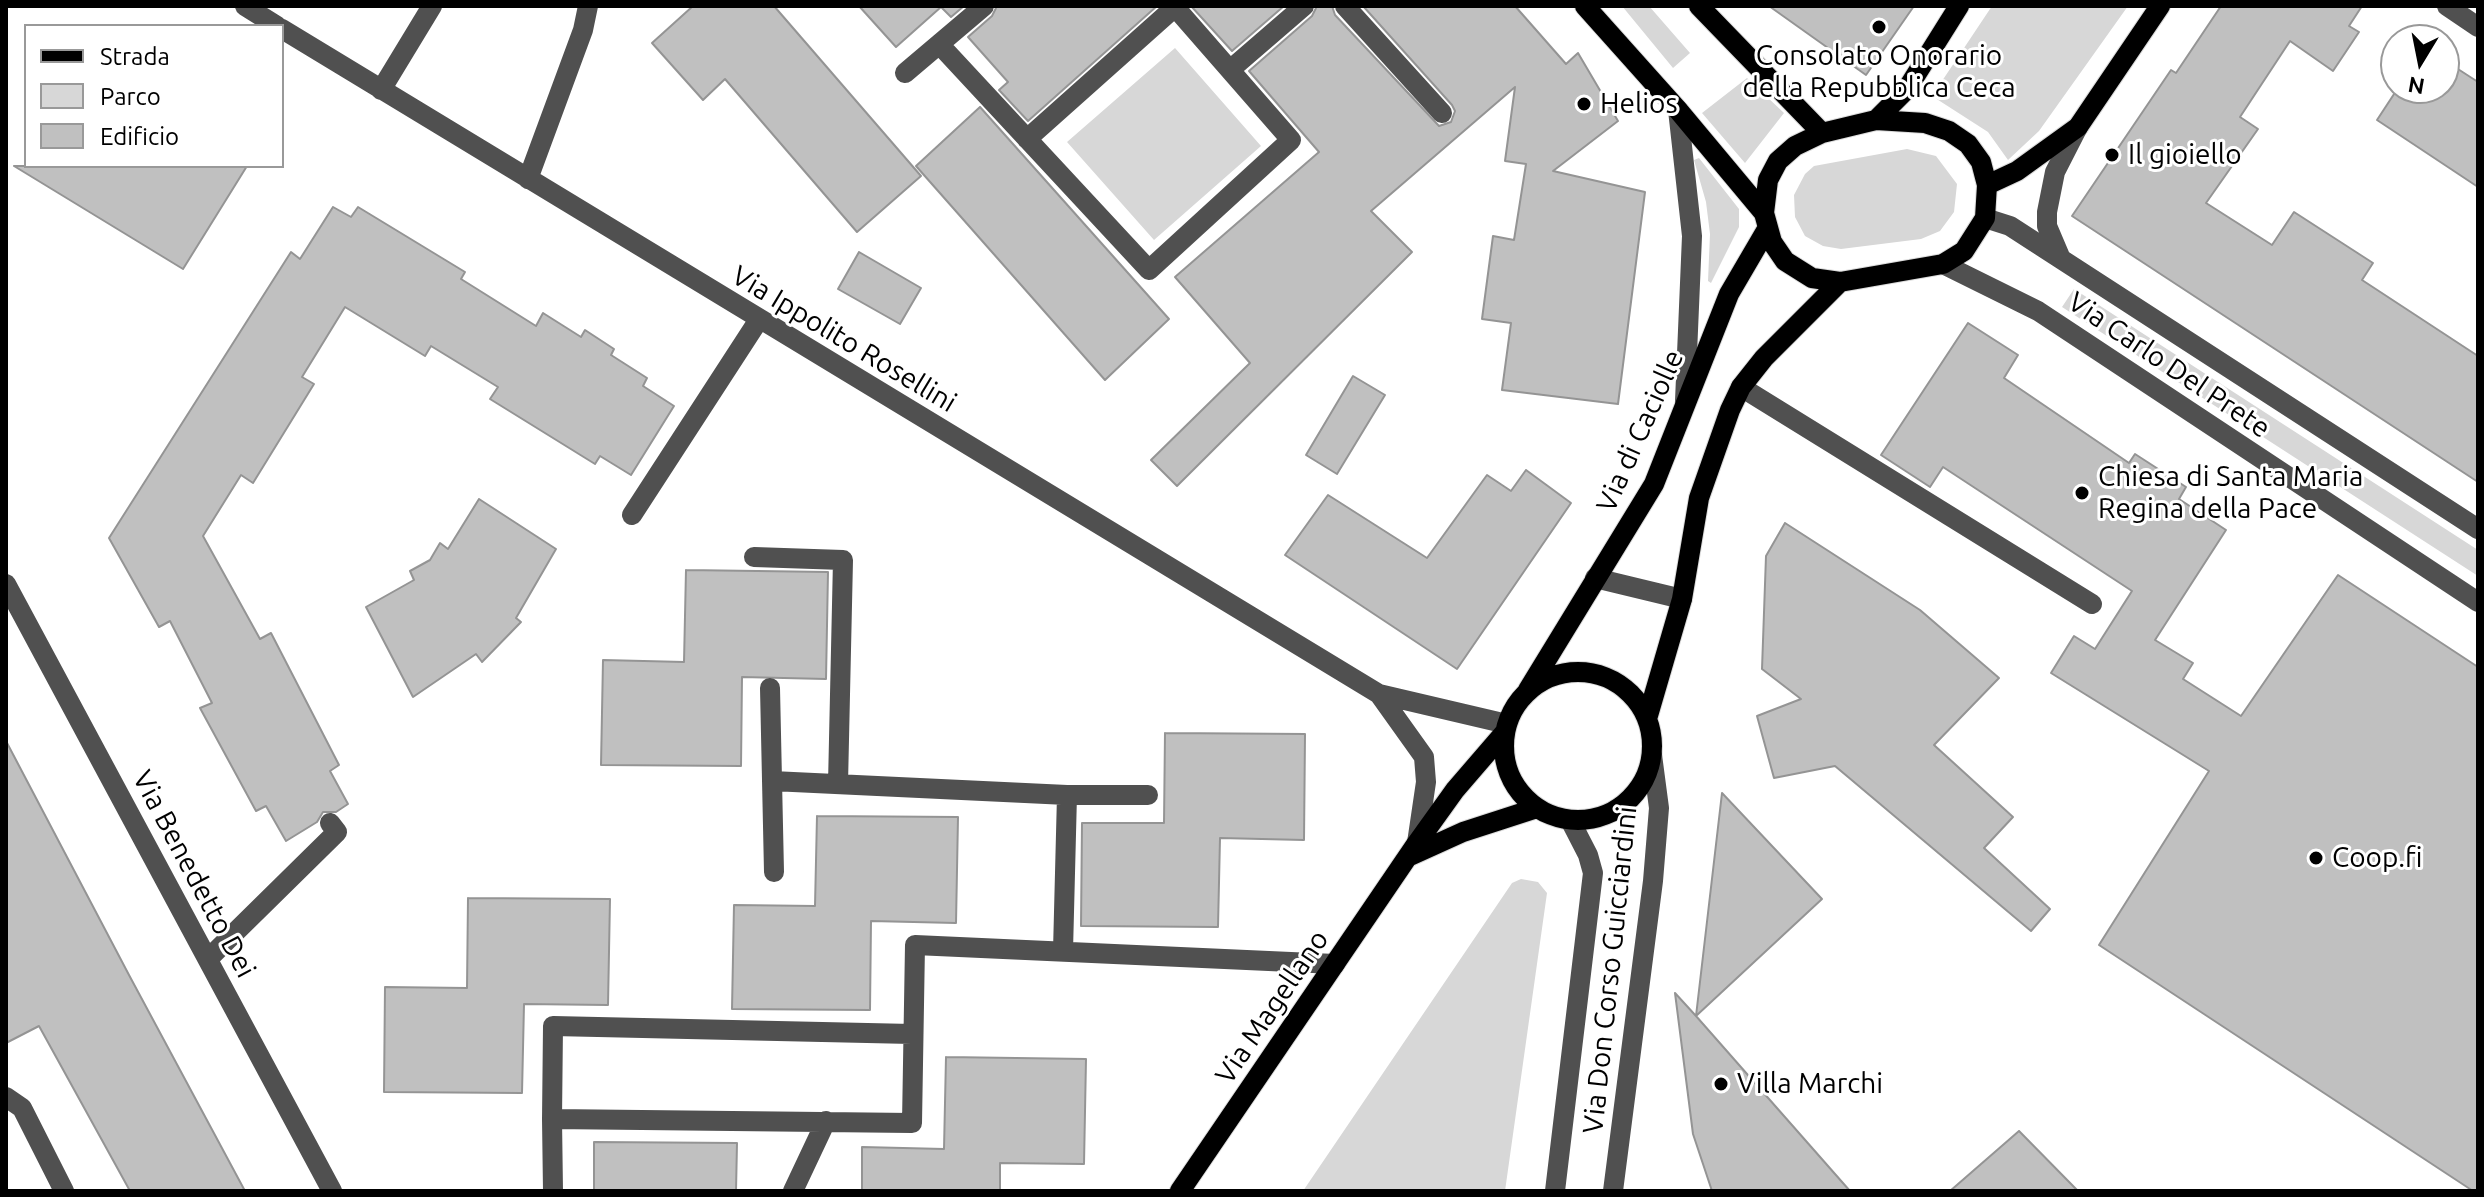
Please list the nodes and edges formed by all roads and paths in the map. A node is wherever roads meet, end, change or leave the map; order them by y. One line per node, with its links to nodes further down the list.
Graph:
1 (245, 6): 13 (street, Via Ippolito Rosellini)
2 (432, 6): 19 (street)
3 (588, 6): 26 (street)
4 (984, 6): 16 (street)
5 (1174, 6): 17 (street); 25 (street)
6 (1304, 6): 17 (street)
7 (1345, 6): 21 (street)
8 (1585, 6): 20 (main road)
9 (1699, 6): 24 (main road)
10 (1959, 6): 22 (main road)
11 (2160, 6): 23 (main road)
12 (2447, 6): 14 (street)
13 (275, 24)
14 (2478, 27)
15 (284, 29): 19 (street, Via Ippolito Rosellini)
16 (939, 44): 18 (street); 25 (street)
17 (1231, 69): 25 (street)
18 (905, 73)
19 (381, 90): 26 (street, Via Ippolito Rosellini)
20 (1678, 110): 29 (main road); 35 (street)
21 (1442, 113)
22 (1876, 120): 24 (main road); 27 (main road)
23 (2078, 127): 27 (main road); 30 (street)
24 (1822, 133): 29 (main road)
25 (1027, 139)
26 (528, 179): 33 (street, Via Ippolito Rosellini)
27 (1987, 185): 28 (main road)
28 (1985, 218): 30 (street, Via Carlo Del Prete); 31 (main road)
29 (1765, 221): 32 (main road); 35 (main road, Via di Caciolle)
30 (2061, 259): 37 (street, Via Carlo Del Prete)
31 (1943, 264): 32 (main road); 42 (street, Via Carlo Del Prete)
32 (1840, 282): 34 (main road)
33 (758, 321): 36 (street); 46 (street, Via Ippolito Rosellini)
34 (1741, 387): 41 (main road); 43 (street)
35 (1684, 405): 39 (main road, Via di Caciolle)
36 (632, 515)
37 (2478, 529)
38 (754, 557): 51 (street)
39 (1595, 578): 41 (street); 45 (main road, Via di Caciolle)
40 (8, 594): 60 (street, Via Benedetto Dei)
41 (1682, 599): 47 (main road)
42 (2478, 602)
43 (2092, 604)
44 (770, 688): 50 (street)
45 (1528, 690): 47 (main road); 48 (main road, Via Magellano)
46 (1379, 694): 48 (street, Via Ippolito Rosellini); 57 (street, Via Ippolito Rosellini)
47 (1647, 719): 49 (main road)
48 (1506, 728): 54 (main road); 57 (main road, Via Magellano)
49 (1652, 755): 55 (main road); 72 (street, Via Don Corso Guicciardini)
50 (772, 781): 51 (street); 58 (street)
51 (838, 784): 52 (street)
52 (1067, 795): 53 (street); 59 (street)
53 (1148, 795)
54 (1537, 808): 55 (main road); 57 (main road)
55 (1570, 820): 71 (street)
56 (330, 823): 60 (street)
57 (1413, 850): 61 (main road, Via Magellano)
58 (774, 872)
59 (1063, 951): 61 (street); 62 (street)
60 (208, 959): 67 (street, Via Benedetto Dei)
61 (1335, 964): 70 (main road, Via Magellano)
62 (912, 1034): 64 (street); 65 (street)
63 (6, 1097): 66 (street)
64 (552, 1119): 65 (street); 68 (street)
65 (826, 1121): 69 (street)
66 (64, 1191)
67 (332, 1191)
68 (553, 1191)
69 (793, 1191)
70 (1180, 1191)
71 (1555, 1191)
72 (1613, 1191)

